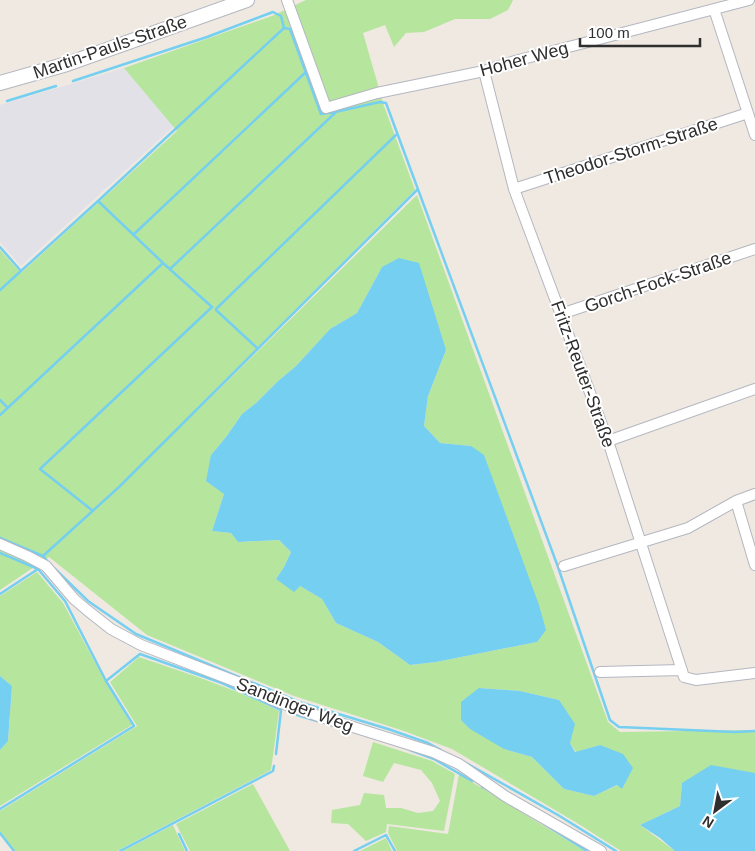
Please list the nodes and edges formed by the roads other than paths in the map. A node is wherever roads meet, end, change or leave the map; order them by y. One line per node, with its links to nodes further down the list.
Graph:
1 (247, 0): 6 (street, Martin-Pauls-Straße)
2 (287, 0): 5 (street, Hoher Weg)
3 (744, 0): 4 (street, Hoher Weg)
4 (714, 9): 5 (street, Hoher Weg); 7 (street)
5 (484, 71): 9 (street, Fritz-Reuter-Straße)
6 (0, 83)
7 (748, 113): 8 (street); 9 (street, Theodor-Storm-Straße)
8 (755, 135)
9 (514, 189): 11 (street, Fritz-Reuter-Straße)
10 (755, 249): 11 (street, Gorch-Fock-Straße)
11 (561, 314): 13 (street, Fritz-Reuter-Straße)
12 (755, 389): 13 (street)
13 (608, 441): 16 (street, Fritz-Reuter-Straße)
14 (755, 494): 15 (street)
15 (736, 501): 16 (street); 18 (street)
16 (642, 543): 19 (street); 21 (street, Fritz-Reuter-Straße)
17 (0, 544): 23 (street, Sandinger Weg)
18 (755, 565)
19 (564, 566)
20 (600, 672): 21 (street)
21 (683, 674): 22 (street)
22 (755, 674)
23 (601, 851)

